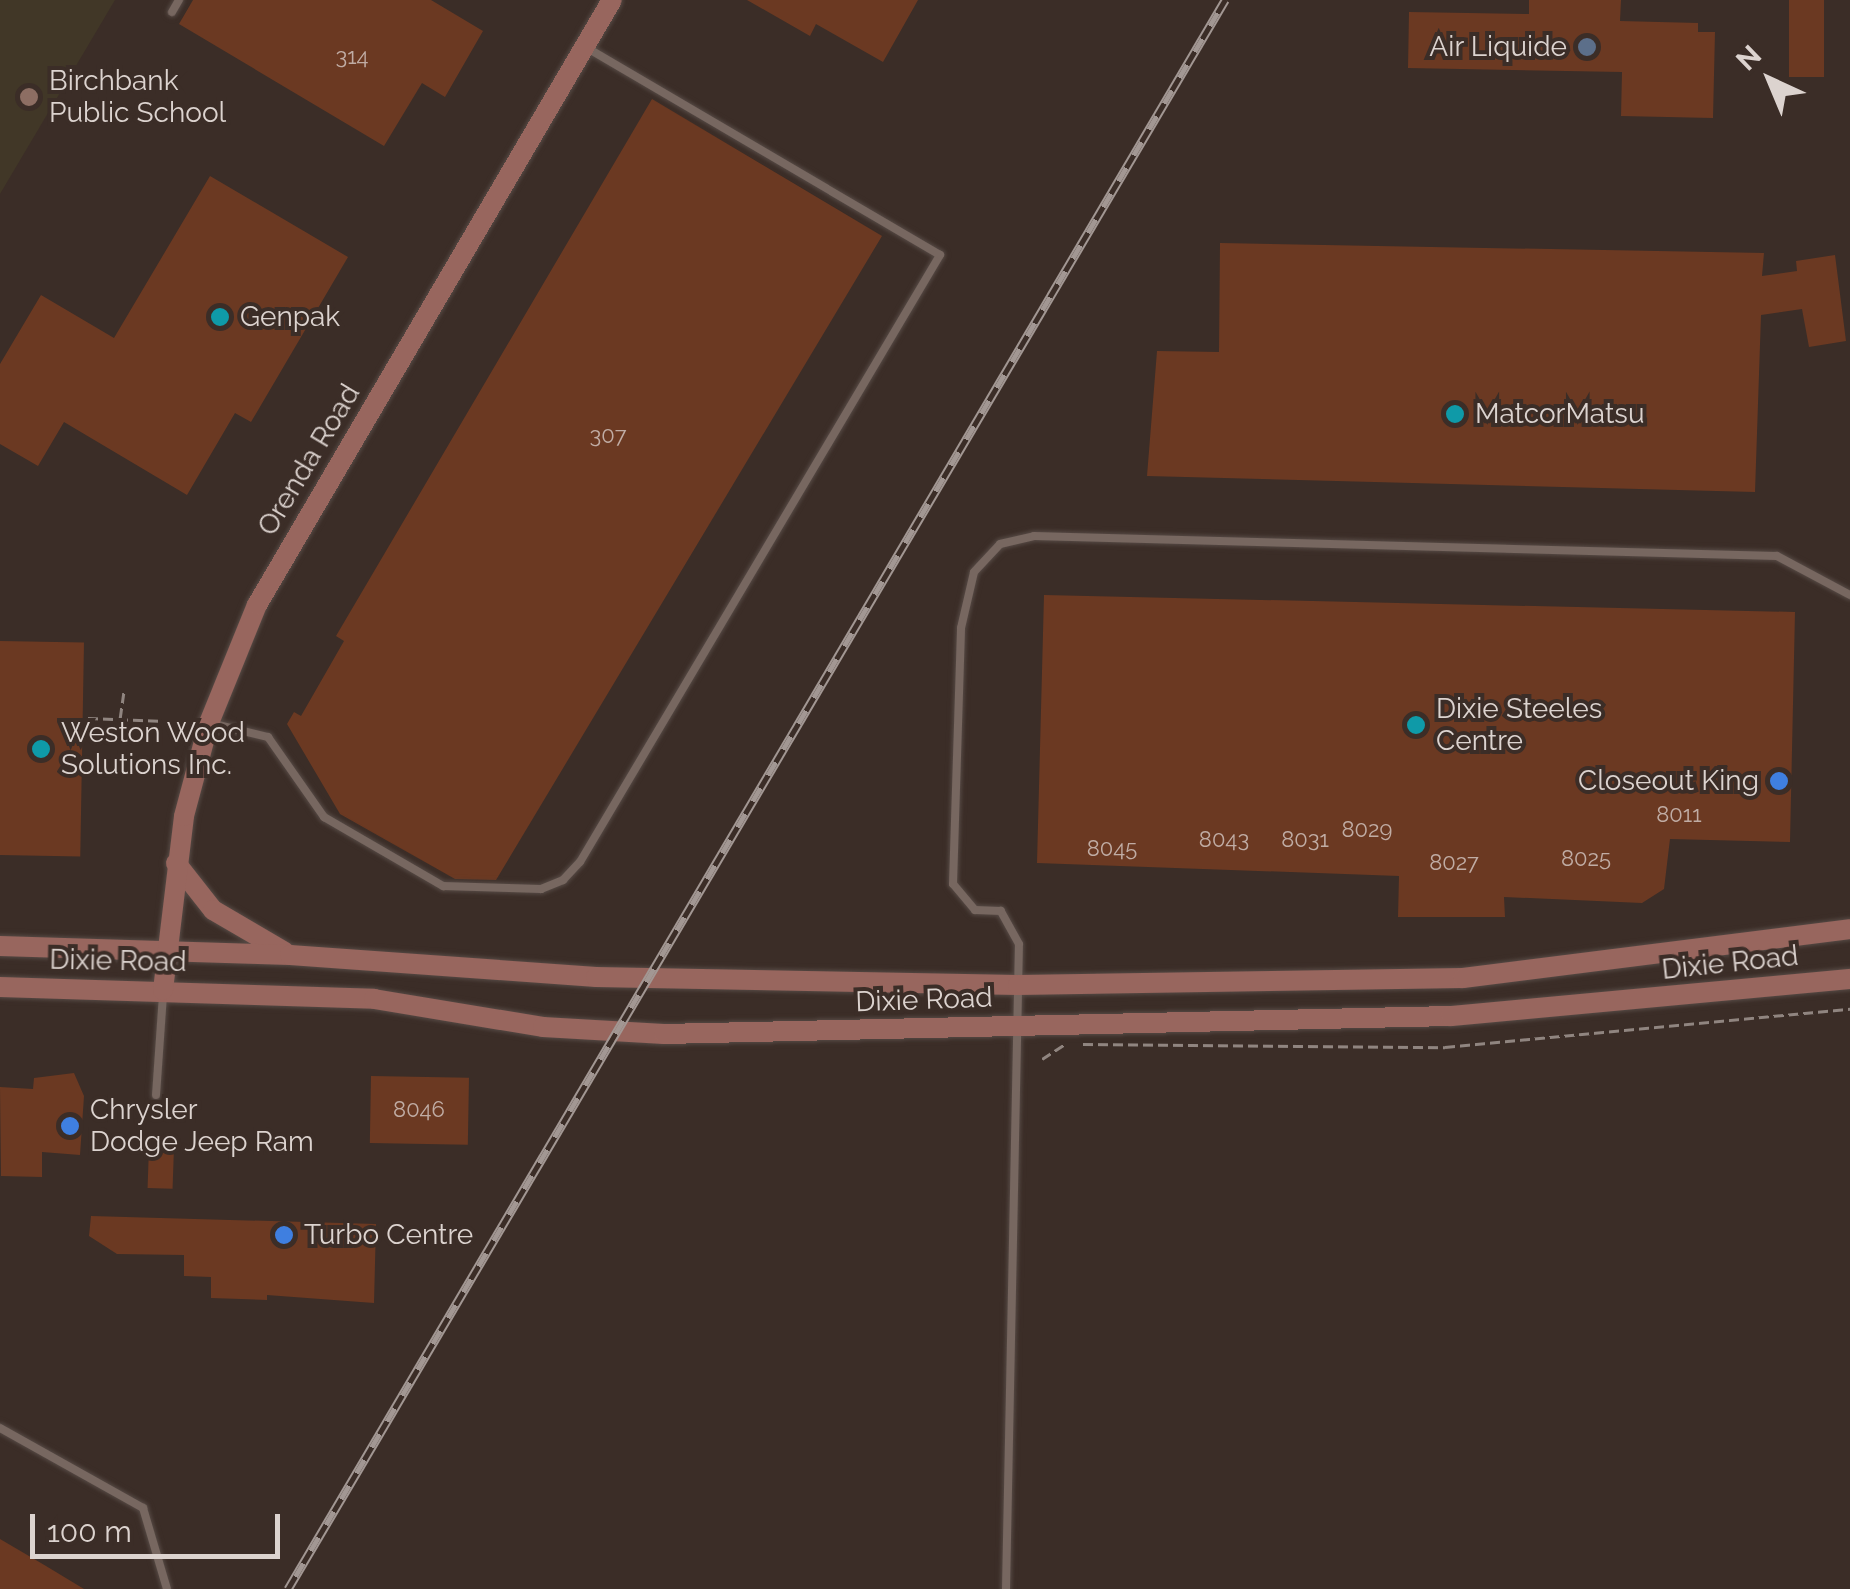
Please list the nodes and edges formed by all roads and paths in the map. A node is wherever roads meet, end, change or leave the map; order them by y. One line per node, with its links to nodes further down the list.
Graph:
1 (179, 0): 3 (lane)
2 (612, 0): 4 (main road, Orenda Road)
3 (172, 12)
4 (585, 47): 9 (main road, Orenda Road); 9 (lane)
5 (1850, 595): 16 (lane)
6 (124, 690): 8 (path)
7 (88, 718): 8 (path)
8 (120, 719): 9 (path)
9 (209, 723): 10 (main road, Orenda Road)
10 (176, 864): 13 (main road, Orenda Road); 14 (main road)
11 (1850, 929): 16 (main road, Dixie Road)
12 (0, 946): 13 (main road, Dixie Road)
13 (167, 950): 14 (main road, Dixie Road); 18 (main road, Orenda Road)
14 (290, 954): 16 (main road, Dixie Road)
15 (1850, 978): 20 (main road, Dixie Road)
16 (1018, 985): 20 (lane)
17 (0, 986): 18 (main road, Dixie Road)
18 (163, 990): 20 (main road, Dixie Road); 22 (lane)
19 (1850, 1009): 21 (path)
20 (1017, 1024): 25 (lane)
21 (1042, 1059)
22 (156, 1095)
23 (0, 1428): 24 (lane)
24 (167, 1589)
25 (1006, 1589)

